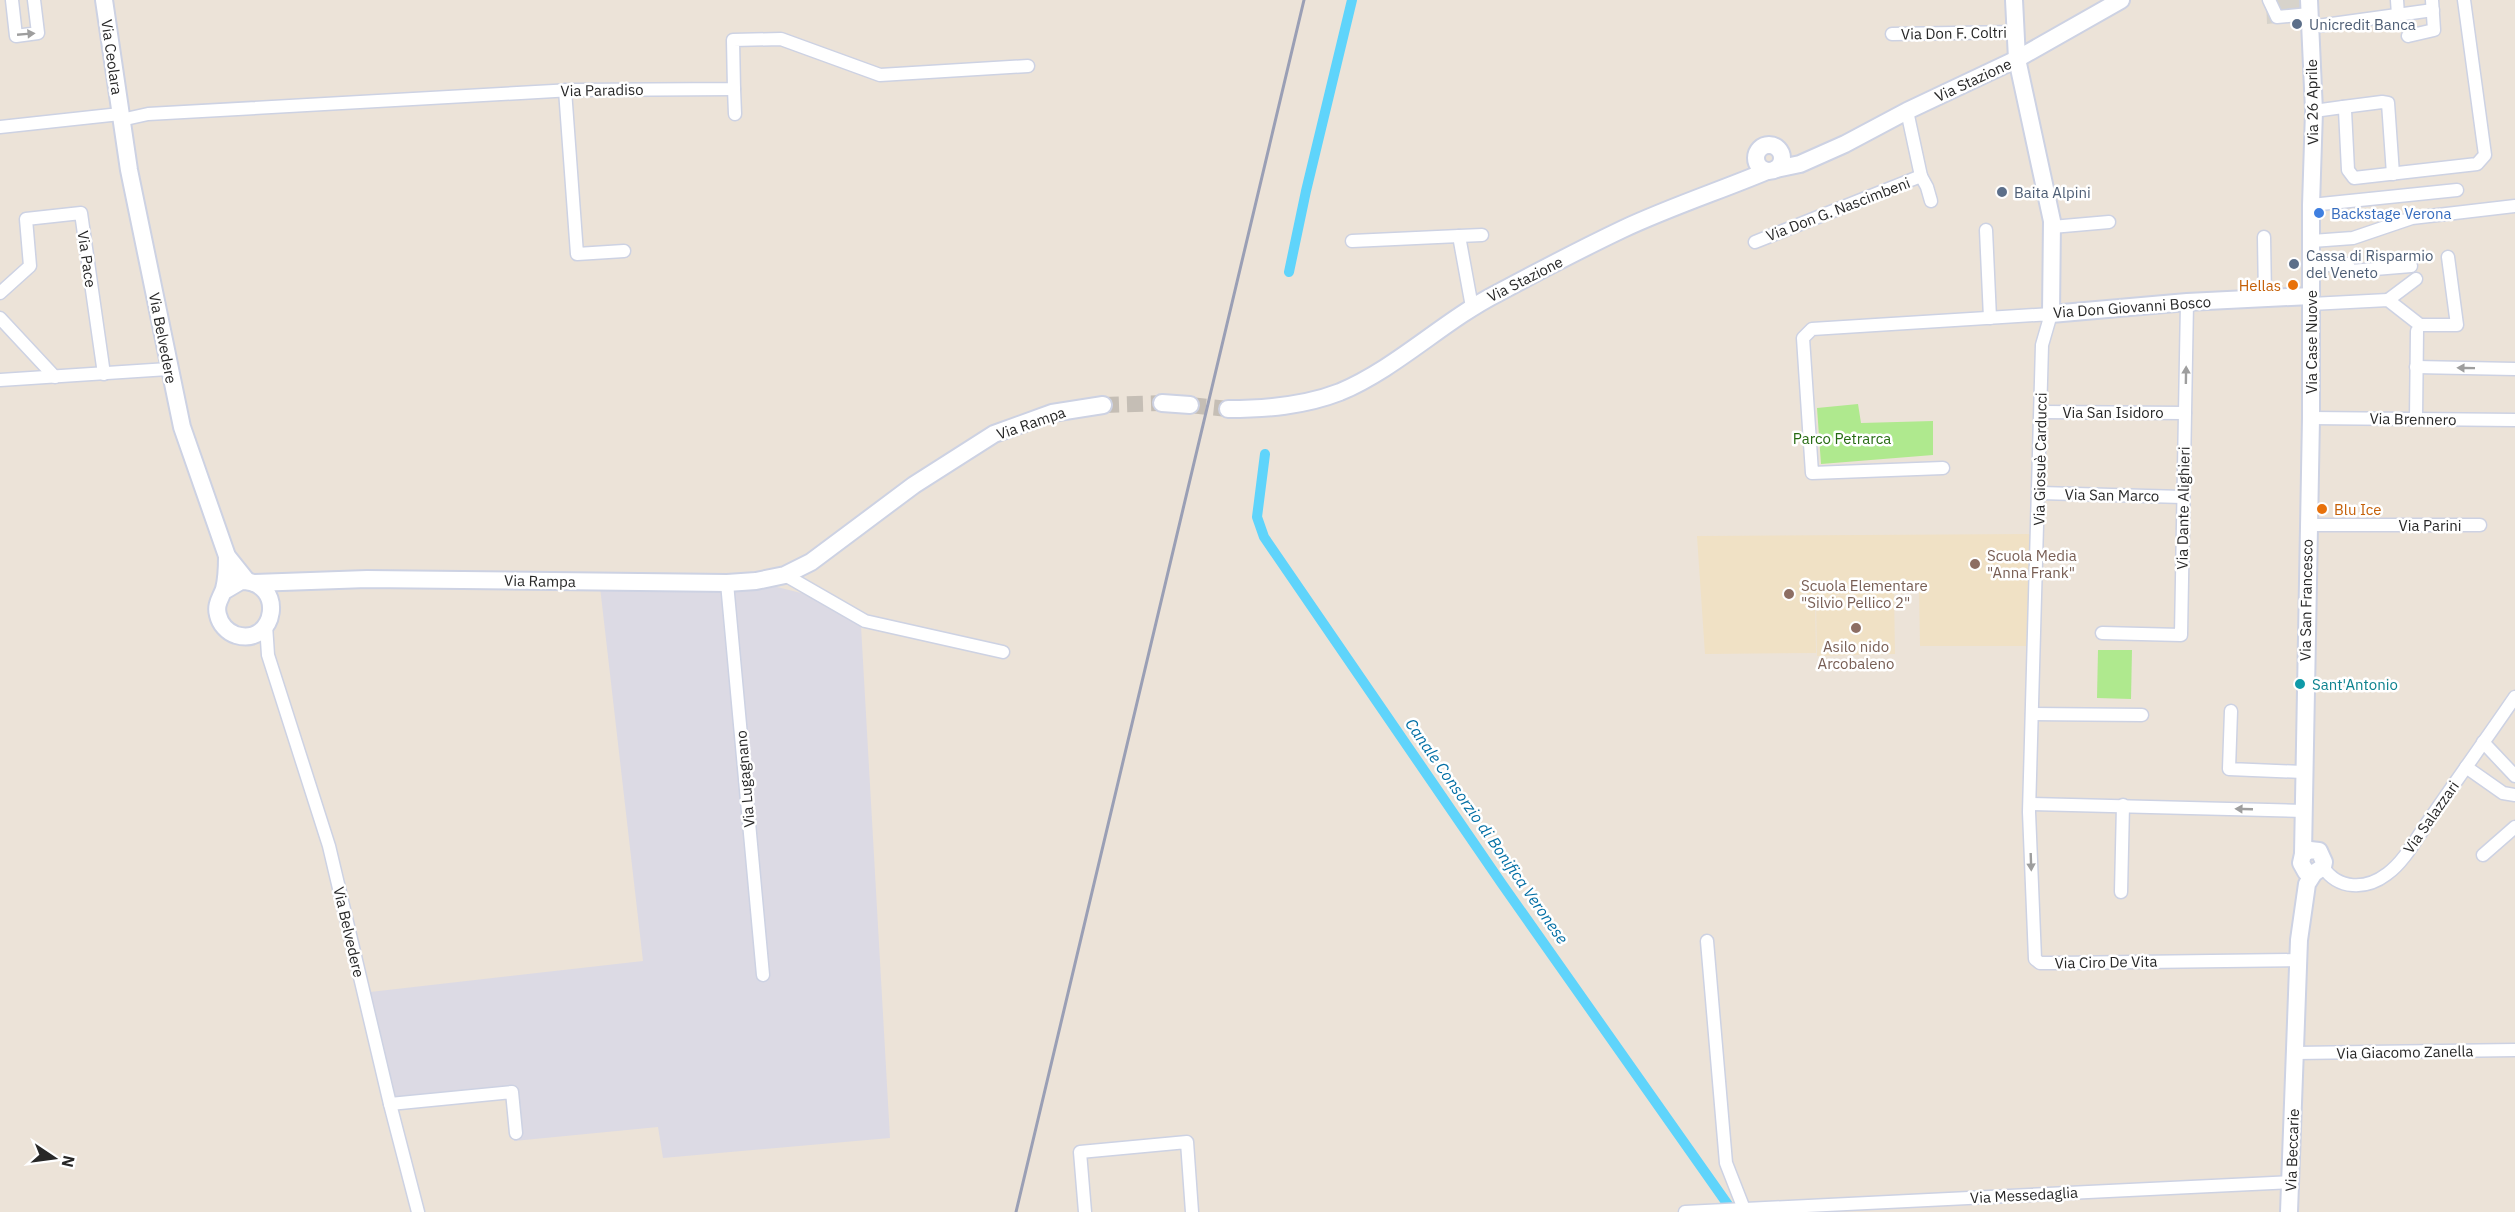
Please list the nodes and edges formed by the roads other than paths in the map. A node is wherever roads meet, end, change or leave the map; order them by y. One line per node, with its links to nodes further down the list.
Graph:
1 (12, 0): 2 (street, one-way to 2)
2 (34, 0)
3 (104, 0): 23 (street, Via Ceolara)
4 (2014, 0): 12 (street)
5 (2121, 0): 15 (street, Via Stazione)
6 (2269, 0): 10 (street)
7 (2397, 0): 11 (street)
8 (2464, 0): 28 (street)
9 (2432, 5): 11 (street); 14 (street)
10 (2309, 14): 11 (street); 21 (street, Via 26 Aprile)
11 (2398, 15)
12 (2016, 32): 13 (street, Via Don F. Coltri); 15 (street)
13 (1892, 34)
14 (2408, 36)
15 (2017, 59): 20 (street, Via Stazione); 35 (street)
16 (1028, 66): 17 (street)
17 (734, 88): 18 (street, Via Paradiso); 22 (street)
18 (565, 90): 23 (street, Via Paradiso); 43 (street)
19 (2343, 107): 21 (street); 28 (street); 28 (street)
20 (1907, 111): 26 (street, Via Stazione); 29 (street, Via Don G. Nascimbeni)
21 (2314, 111): 32 (street, Via 26 Aprile)
22 (735, 114)
23 (121, 117): 24 (street, Via Paradiso); 59 (street, Via Belvedere)
24 (0, 127)
25 (1779, 150): 26 (street, Via Stazione); 27 (street); 27 (street, Via Stazione)
26 (1822, 153): 27 (street, Via Stazione)
27 (1766, 166): 53 (street, Via Stazione)
28 (2394, 174)
29 (1921, 176): 31 (street, Via Don G. Nascimbeni); 42 (street, Via Don G. Nascimbeni)
30 (2457, 190): 32 (street)
31 (1931, 201)
32 (2311, 205): 41 (street, Via Case Nuove)
33 (2515, 206): 41 (street)
34 (2109, 222): 35 (street)
35 (2052, 227): 54 (street)
36 (1986, 230): 56 (street)
37 (1482, 235): 38 (street)
38 (1459, 236): 40 (street); 53 (street)
39 (2264, 237): 49 (street)
40 (1352, 241)
41 (2312, 241): 45 (street, Via Case Nuove)
42 (1755, 242)
43 (624, 251)
44 (2448, 257): 51 (street)
45 (2312, 266): 46 (street); 50 (street, Via Case Nuove)
46 (2411, 266)
47 (2416, 279): 51 (street)
48 (0, 293): 61 (street, Via Pace)
49 (2265, 298): 50 (street, Via Don Giovanni Bosco); 52 (street, Via Don Giovanni Bosco)
50 (2311, 300): 51 (street); 70 (street, Via Case Nuove)
51 (2388, 300)
52 (2187, 302): 54 (street, Via Don Giovanni Bosco); 69 (street, Via Dante Alighieri, one-way to 52)
53 (1472, 307): 67 (street, Via Stazione)
54 (2051, 314): 56 (street, Via Don Giovanni Bosco); 68 (street, Via Giosuè Carducci)
55 (0, 318): 62 (street)
56 (1990, 318): 73 (street, Via Don Giovanni Bosco)
57 (2416, 331): 58 (street)
58 (2416, 367): 60 (street, one-way to 58); 71 (street)
59 (168, 369): 61 (street); 78 (street, Via Belvedere)
60 (2515, 369)
61 (104, 374): 62 (street)
62 (55, 377): 63 (street)
63 (0, 380)
64 (1162, 403): 66 (street)
65 (1103, 405): 79 (street, Via Rampa)
66 (1190, 405)
67 (1228, 409)
68 (2041, 412): 69 (street, Via San Isidoro); 74 (street, Via Giosuè Carducci)
69 (2185, 412): 75 (street, Via Dante Alighieri)
70 (2311, 418): 71 (street, Via Brennero); 76 (street, Via San Francesco)
71 (2416, 418): 72 (street, Via Brennero)
72 (2515, 420)
73 (1943, 468)
74 (2040, 493): 75 (street, Via San Marco); 92 (street, Via Giosuè Carducci)
75 (2184, 497): 86 (street, Via Dante Alighieri)
76 (2308, 525): 77 (street, Via Parini); 96 (street, Via San Francesco)
77 (2480, 525)
78 (227, 555): 80 (street, Via Belvedere); 83 (street, Via Belvedere)
79 (785, 575): 82 (street, Via Rampa); 88 (street)
80 (250, 582): 81 (street, Via Rampa); 83 (street); 84 (street, Via Belvedere)
81 (294, 582): 82 (street, Via Rampa); 84 (street)
82 (728, 583): 108 (street, Via Lugagnano)
83 (224, 591): 87 (street, Via Belvedere)
84 (272, 606): 85 (street, Via Belvedere)
85 (266, 626): 87 (street); 89 (street, Via Belvedere)
86 (2102, 633)
87 (246, 636): 89 (street, Via Belvedere)
88 (1003, 652)
89 (268, 655): 112 (street, Via Belvedere)
90 (2515, 697): 94 (street, Via Salazzari)
91 (2230, 711): 96 (street)
92 (2032, 714): 93 (street); 99 (street, Via Giosuè Carducci)
93 (2142, 715)
94 (2483, 742): 95 (street, Via Salazzari); 97 (street)
95 (2466, 767): 98 (street); 104 (street, Via Salazzari)
96 (2303, 772): 101 (street, Via San Francesco)
97 (2515, 776)
98 (2515, 795)
99 (2031, 804): 100 (street); 107 (street, Via Ciro De Vita, one-way to 107)
100 (2123, 805): 101 (street, one-way to 100); 105 (street)
101 (2302, 814): 104 (street, Via San Francesco)
102 (2515, 827): 103 (street)
103 (2483, 855)
104 (2311, 862): 107 (street, Via San Francesco)
105 (2121, 892)
106 (1707, 941): 115 (street)
107 (2298, 960): 110 (street, Via San Francesco)
108 (762, 975)
109 (2515, 1050): 110 (street, Via Giacomo Zanella)
110 (2295, 1053): 111 (street, Via San Francesco)
111 (2294, 1089): 114 (street, Via Beccarie)
112 (390, 1104): 113 (street); 116 (street, Via Belvedere)
113 (516, 1133)
114 (2291, 1182): 115 (street, Via Messedaglia); 120 (street, Via Beccarie)
115 (1744, 1209): 119 (street, Via Messedaglia)
116 (418, 1212)
117 (1085, 1212): 118 (street)
118 (1192, 1212)
119 (1685, 1212)
120 (2289, 1212)

